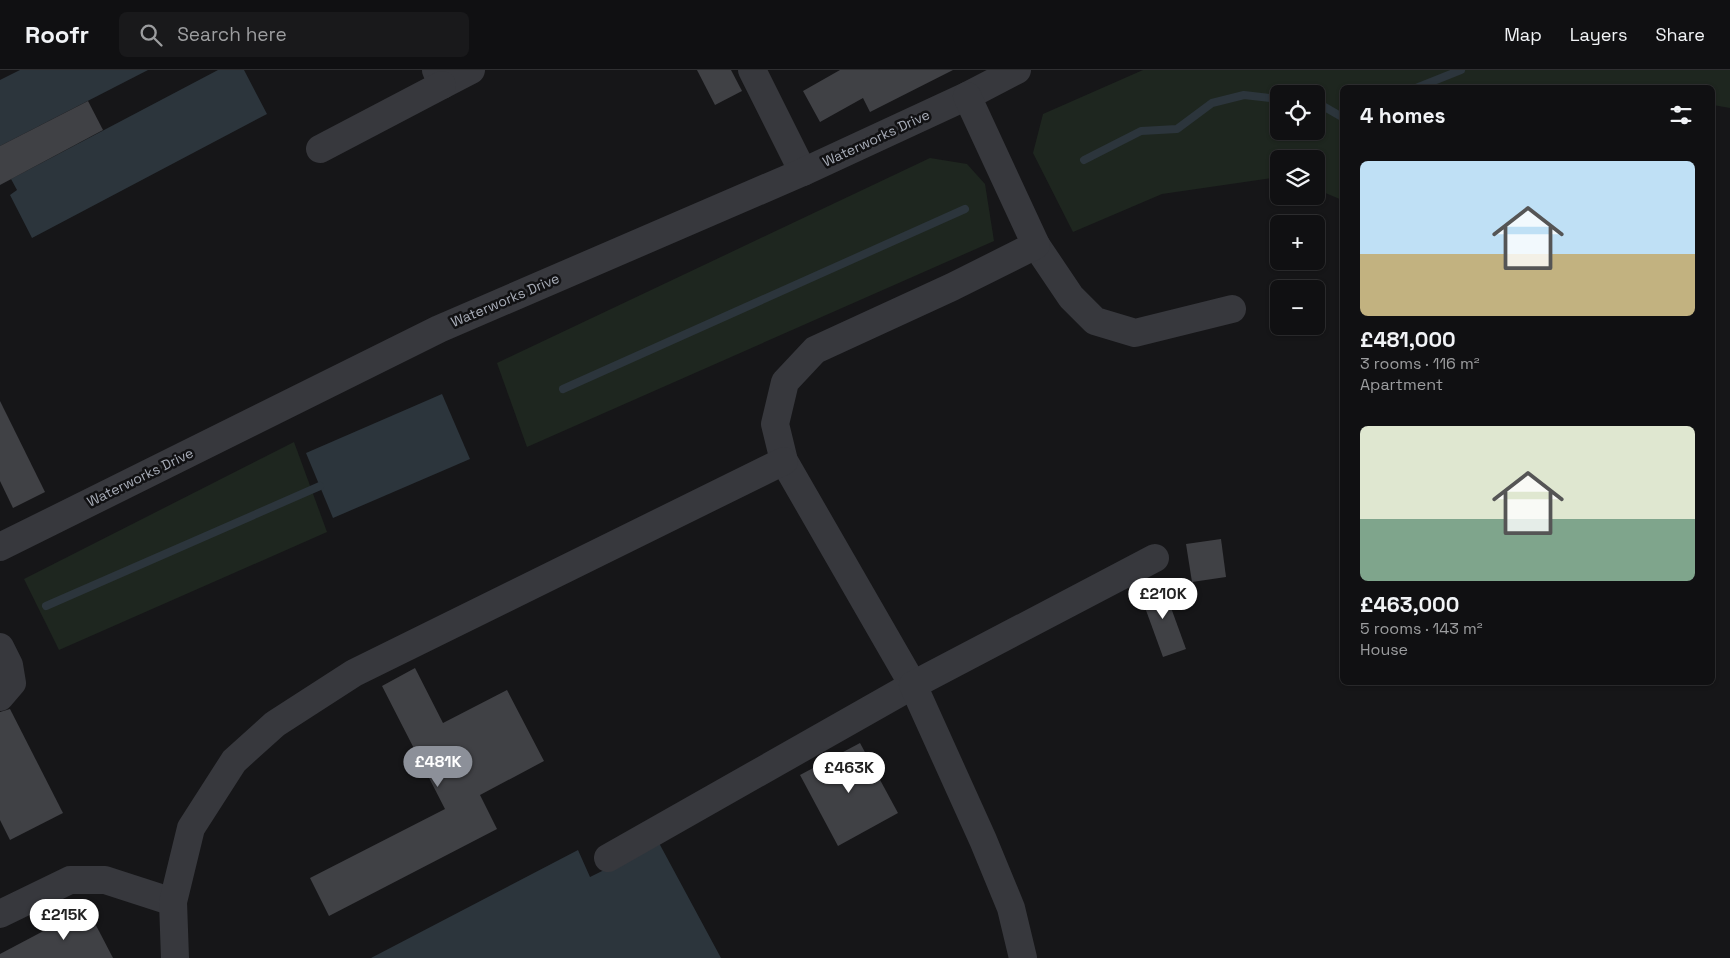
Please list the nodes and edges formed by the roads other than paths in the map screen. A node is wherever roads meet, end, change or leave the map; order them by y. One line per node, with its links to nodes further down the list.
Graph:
1 (471, 70): 4 (lane)
2 (752, 70): 7 (lane)
3 (1017, 70): 5 (lane, Waterworks Drive)
4 (439, 77): 6 (lane)
5 (967, 96): 7 (lane, Waterworks Drive); 8 (lane)
6 (320, 149)
7 (803, 172): 11 (lane, Waterworks Drive)
8 (1036, 245): 9 (lane); 10 (lane)
9 (1232, 309)
10 (784, 461): 14 (lane); 17 (lane)
11 (0, 547)
12 (1154, 558): 14 (lane)
13 (0, 647): 15 (lane)
14 (914, 685): 16 (lane); 20 (lane)
15 (0, 697)
16 (608, 858)
17 (173, 902): 18 (lane); 19 (lane)
18 (0, 914)
19 (175, 958)
20 (1023, 958)

